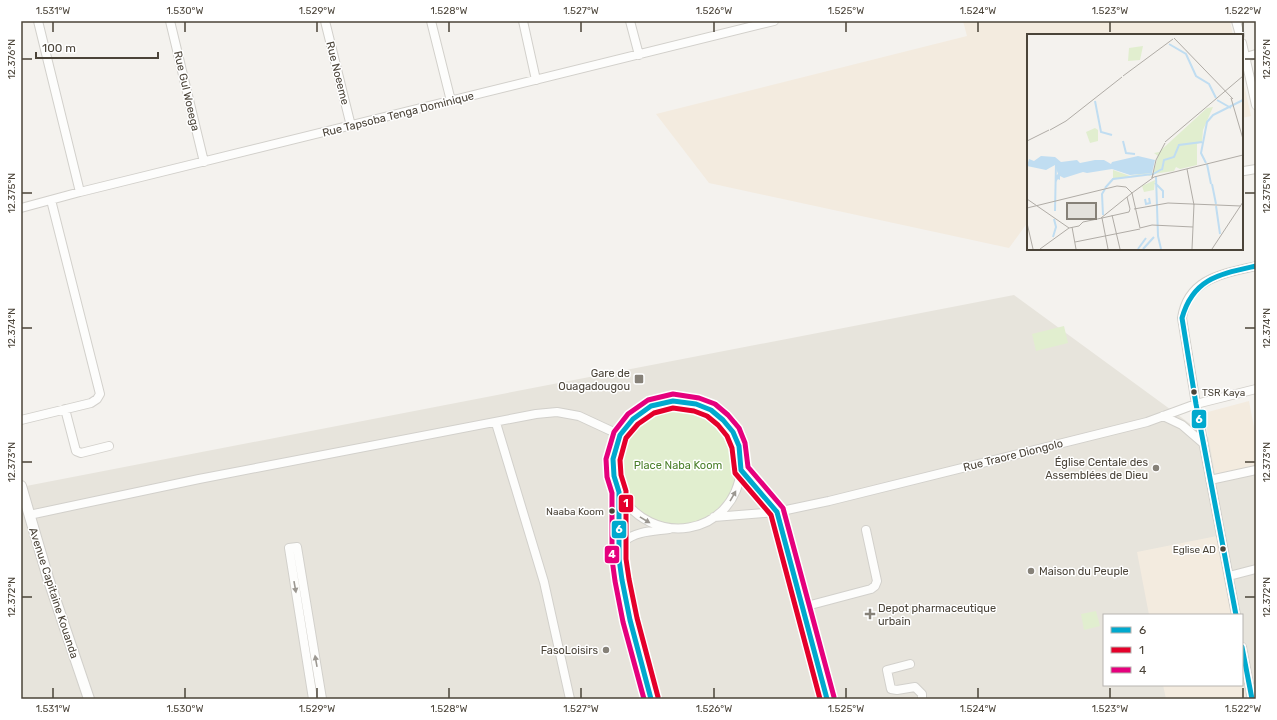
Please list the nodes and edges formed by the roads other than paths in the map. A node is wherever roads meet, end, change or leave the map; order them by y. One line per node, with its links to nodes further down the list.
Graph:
1 (38, 21): 21 (street)
2 (170, 21): 18 (street, Rue Gul Woeega)
3 (325, 21): 17 (street, Rue Noeeme)
4 (431, 21): 15 (street)
5 (524, 21): 14 (street)
6 (630, 21): 12 (street)
7 (774, 21): 12 (street, Rue Tapsoba Tenga Dominique)
8 (1236, 21): 9 (street)
9 (1240, 34)
10 (1243, 46): 13 (street)
11 (1256, 54): 13 (street)
12 (639, 55): 14 (street, Rue Tapsoba Tenga Dominique)
13 (1246, 57): 16 (street)
14 (536, 80): 15 (street, Rue Tapsoba Tenga Dominique)
15 (451, 101): 17 (street, Rue Tapsoba Tenga Dominique)
16 (1256, 105)
17 (351, 126): 18 (street, Rue Tapsoba Tenga Dominique)
18 (204, 162): 21 (street, Rue Tapsoba Tenga Dominique)
19 (1256, 169): 20 (street)
20 (1244, 171)
21 (80, 192): 22 (street, Rue Tapsoba Tenga Dominique)
22 (51, 200): 23 (street, Rue Tapsoba Tenga Dominique); 27 (street)
23 (21, 208)
24 (1256, 266): 26 (street)
25 (1256, 389): 26 (street, Rue Traore Diongolo)
26 (1196, 404): 28 (street, Rue Traore Diongolo); 32 (street)
27 (65, 409): 29 (street); 33 (street)
28 (1163, 416): 32 (street); 37 (street, Rue Traore Diongolo)
29 (21, 420)
30 (496, 423): 31 (street); 38 (street); 52 (street)
31 (620, 435)
32 (1204, 444): 35 (street)
33 (109, 446)
34 (1256, 470): 35 (street)
35 (1210, 480): 44 (street)
36 (21, 486): 38 (street, Avenue Capitaine Kouanda)
37 (777, 512): 39 (street, Rue Traore Diongolo); 39 (street, one-way to 37); 45 (street)
38 (29, 515): 49 (street, Avenue Capitaine Kouanda)
39 (714, 517): 40 (street)
40 (669, 528): 42 (street); 42 (street, one-way to 40)
41 (866, 530): 45 (street)
42 (619, 559): 53 (street)
43 (1256, 570): 44 (street)
44 (1229, 576): 46 (street)
45 (802, 606): 54 (street)
46 (1236, 614)
47 (1243, 652): 56 (street)
48 (910, 664): 55 (street)
49 (89, 699)
50 (313, 699): 51 (street, one-way to 50)
51 (322, 699)
52 (570, 699)
53 (651, 699)
54 (827, 699)
55 (922, 699)
56 (1252, 699)

